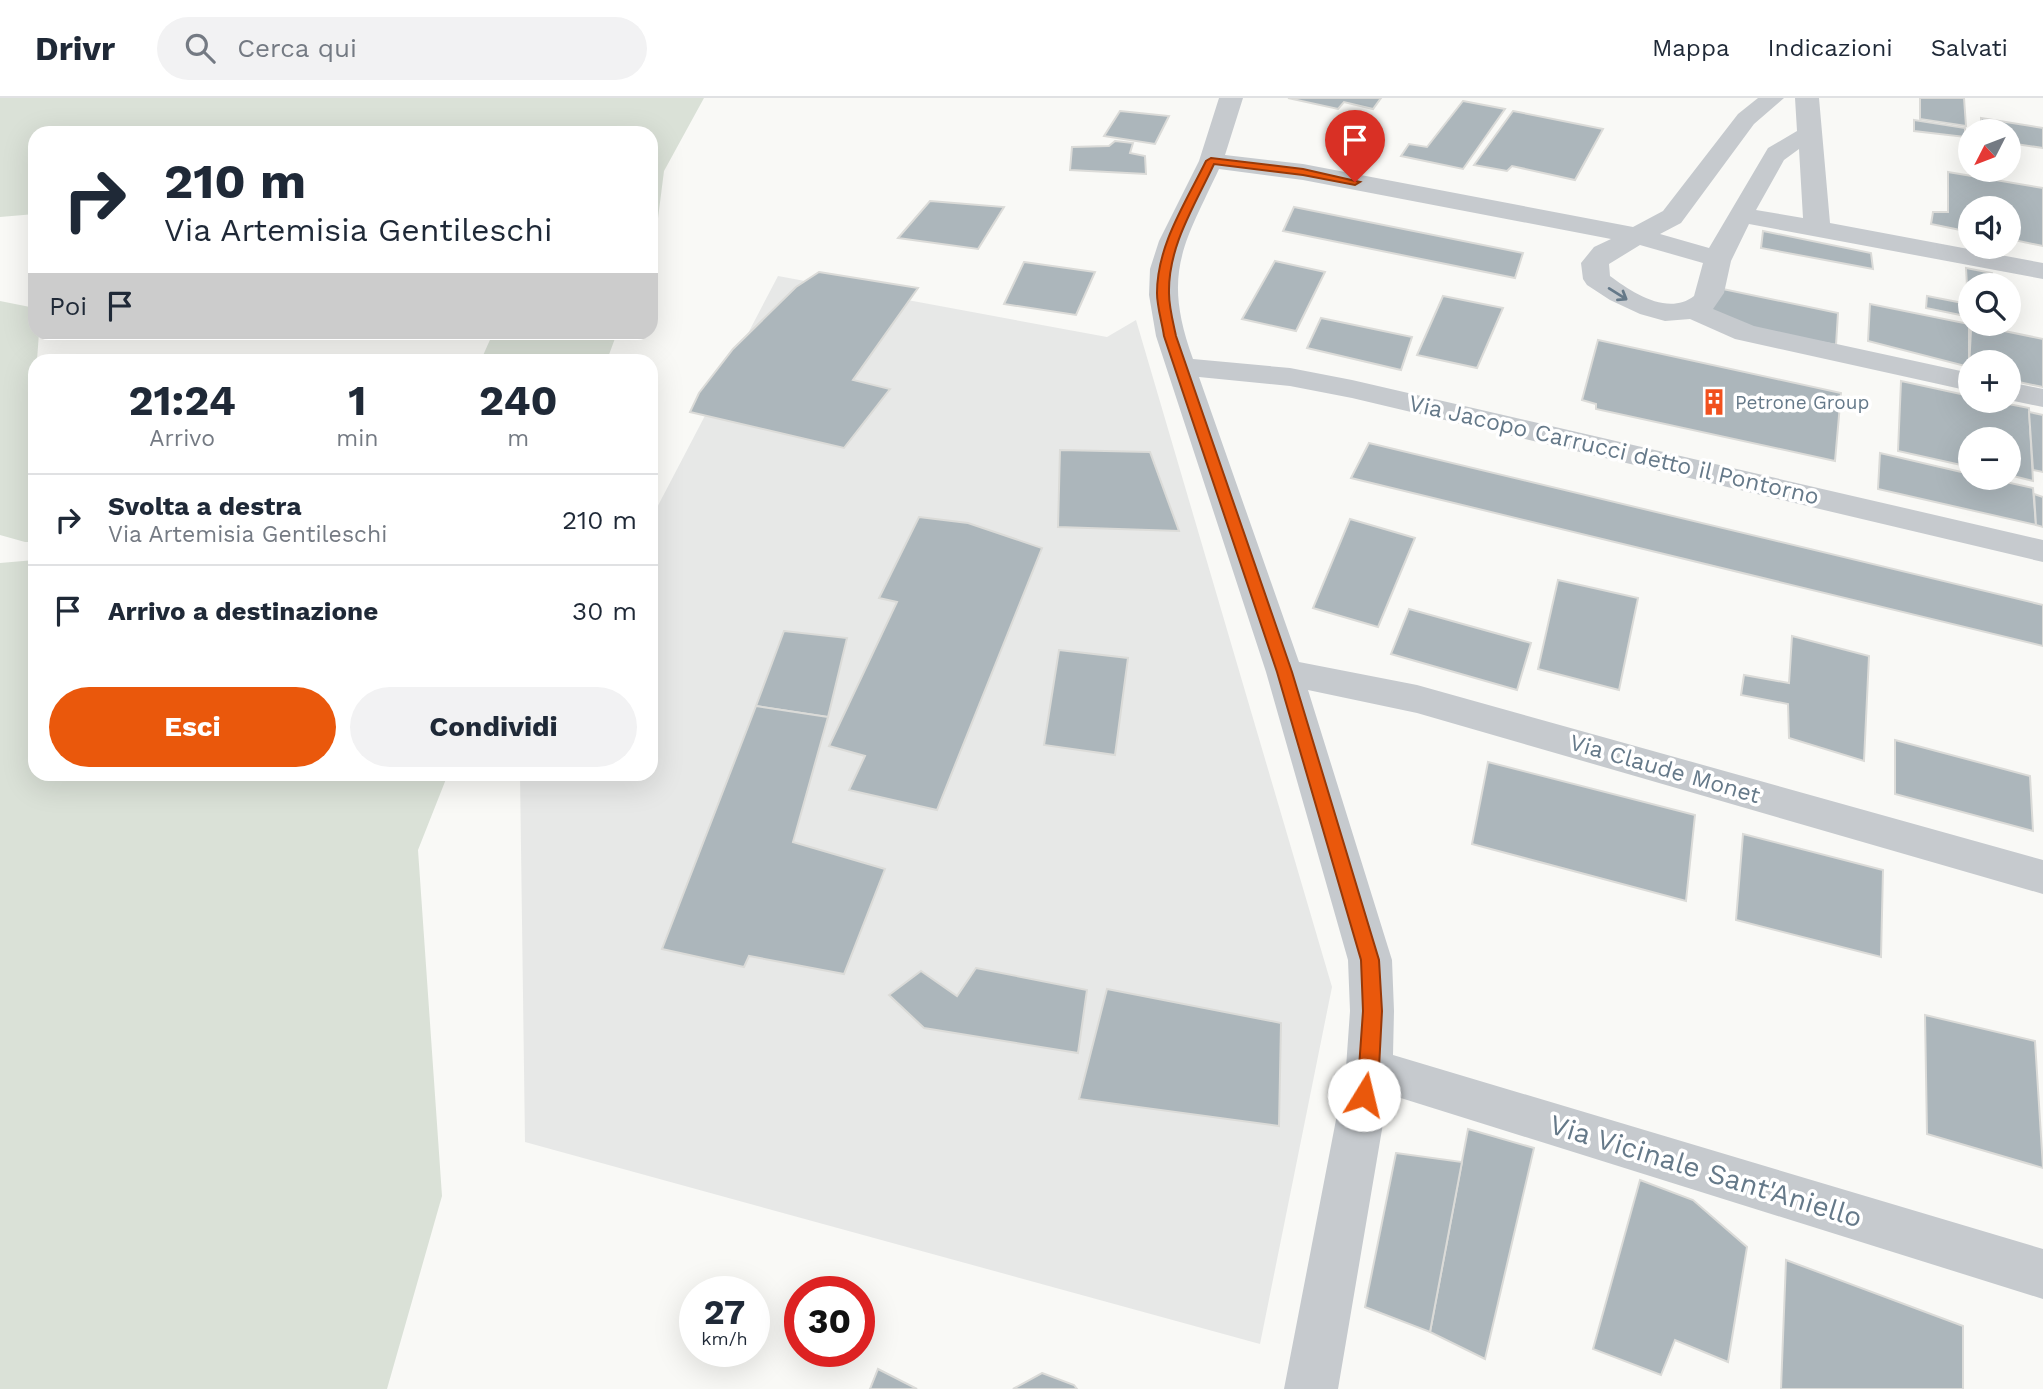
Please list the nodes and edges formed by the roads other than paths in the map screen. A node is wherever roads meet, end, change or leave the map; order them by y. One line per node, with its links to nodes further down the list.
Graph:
1 (1231, 98): 5 (street)
2 (1772, 98): 8 (street)
3 (1807, 98): 4 (street)
4 (1810, 134): 6 (street); 7 (street)
5 (1211, 161): 8 (street); 12 (street)
6 (1743, 215): 7 (street); 9 (street)
7 (1817, 229): 10 (street)
8 (1638, 236): 9 (street); 11 (street, one-way to 11)
9 (1717, 259): 11 (street)
10 (2043, 271)
11 (1692, 310): 13 (street)
12 (1182, 367): 16 (street, Via Jacopo Carrucci detto il Pontorno); 17 (street)
13 (1958, 379)
14 (2021, 393): 15 (street)
15 (2043, 398)
16 (2043, 551)
17 (1284, 672): 18 (street, Via Claude Monet); 19 (street)
18 (2043, 877)
19 (1369, 1068): 20 (street, Via Vicinale Sant'Aniello); 21 (street)
20 (2043, 1274)
21 (1311, 1389)

